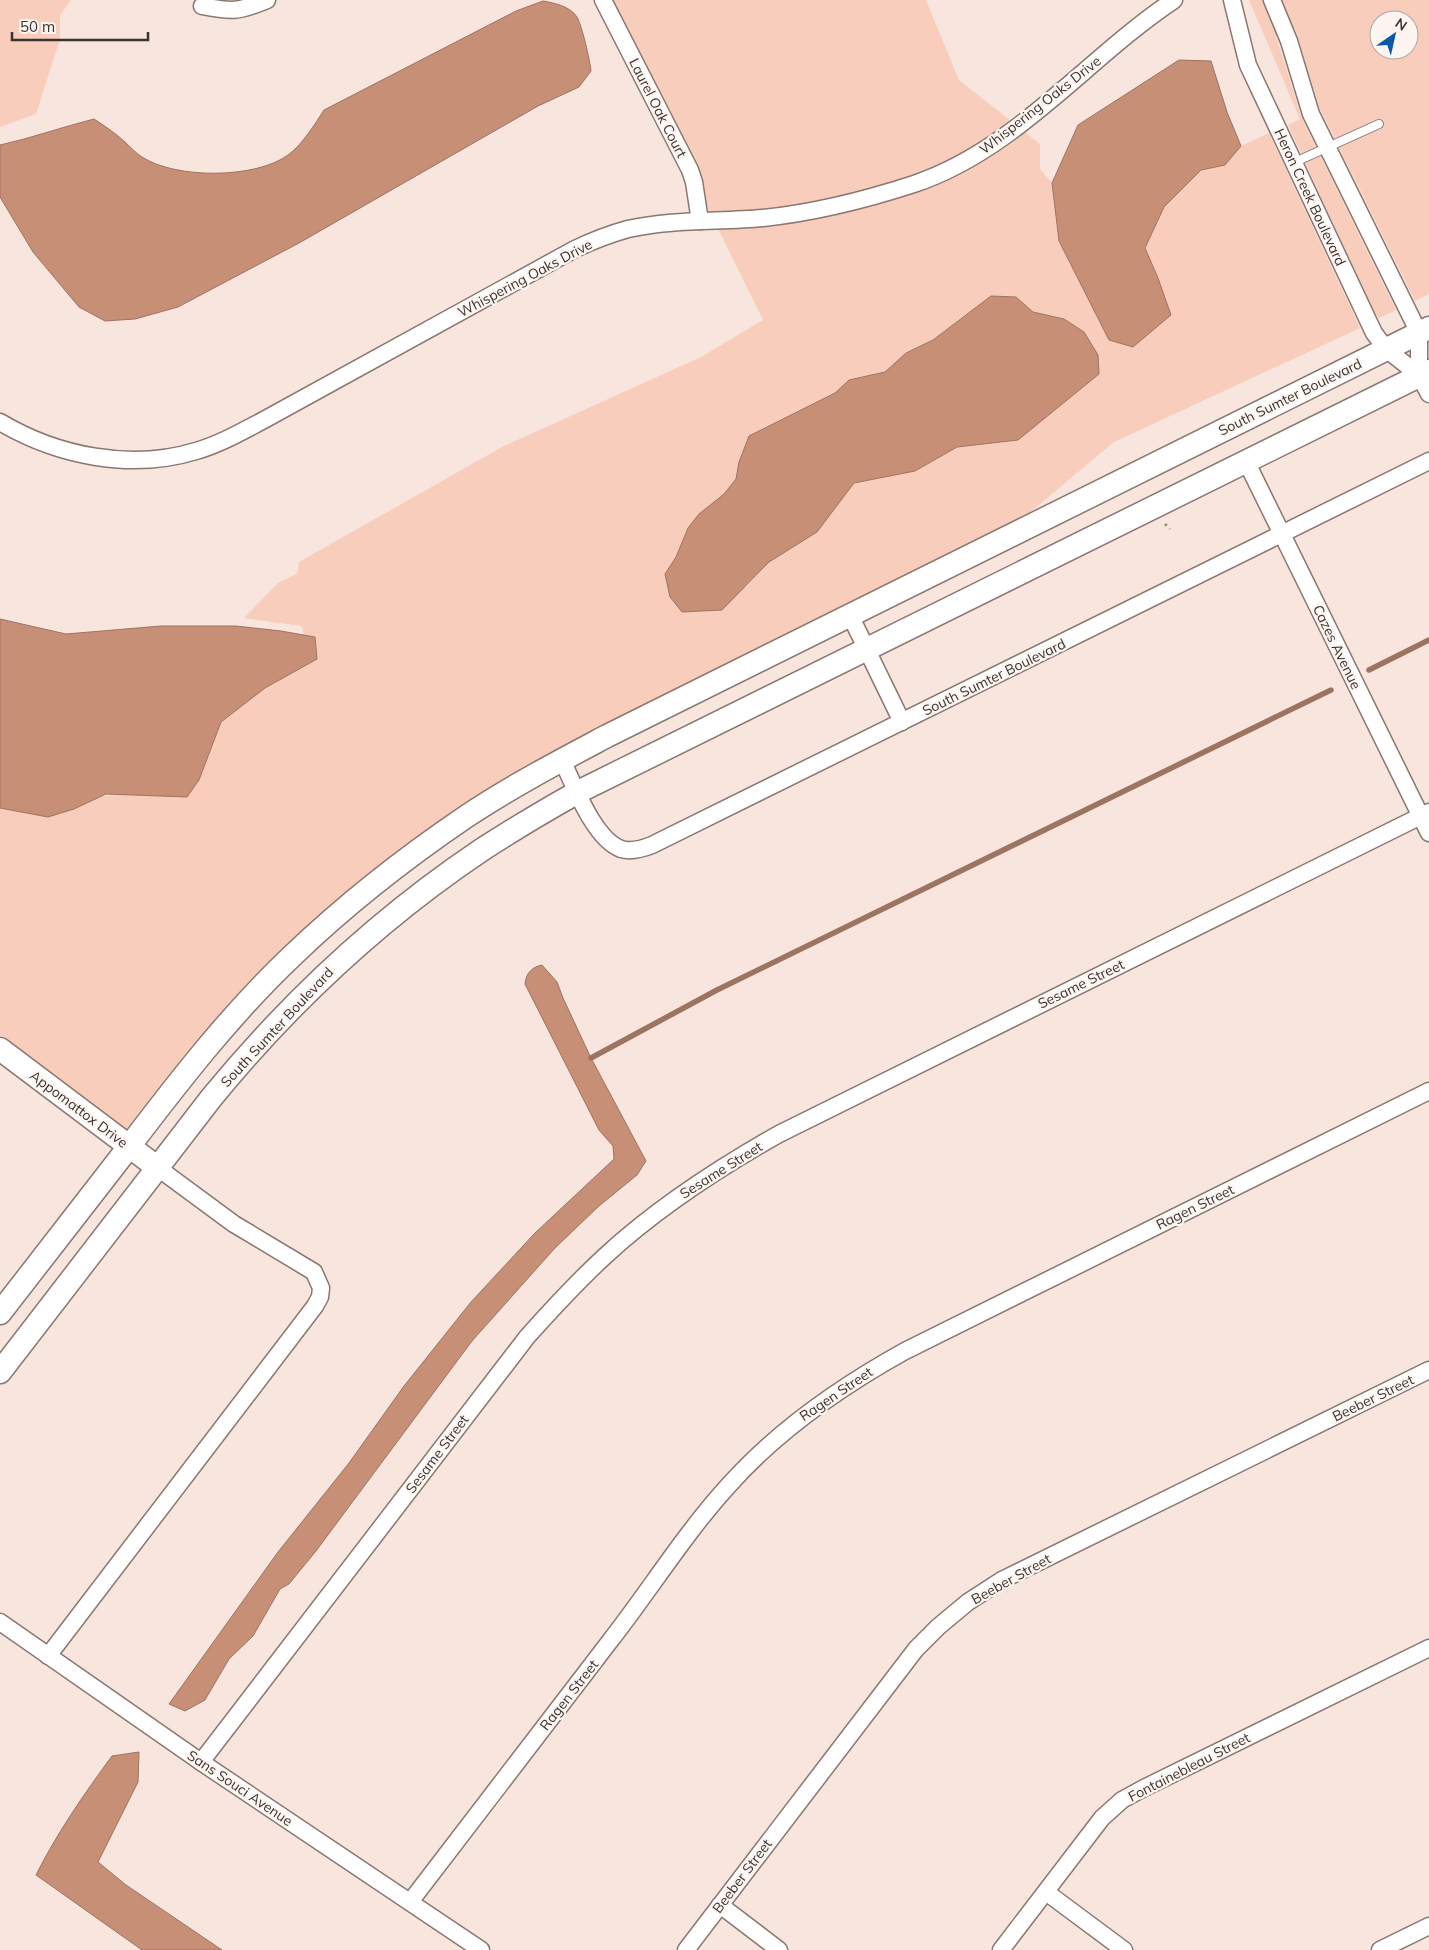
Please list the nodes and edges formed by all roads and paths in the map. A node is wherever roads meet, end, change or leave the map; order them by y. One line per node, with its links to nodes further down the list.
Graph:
1 (267, 0): 6 (street)
2 (603, 0): 10 (street, Laurel Oak Court)
3 (1174, 0): 10 (street, Whispering Oaks Drive)
4 (1232, 0): 9 (street, Heron Creek Boulevard)
5 (1272, 0): 8 (street)
6 (202, 6)
7 (1379, 124): 8 (lane)
8 (1327, 148): 9 (lane); 11 (street)
9 (1294, 162): 12 (street, Heron Creek Boulevard)
10 (700, 221): 14 (street, Whispering Oaks Drive)
11 (1424, 331): 12 (main road, South Sumter Boulevard); 13 (street)
12 (1386, 350): 13 (street, Heron Creek Boulevard); 18 (main road, South Sumter Boulevard)
13 (1426, 380): 15 (main road, South Sumter Boulevard)
14 (0, 422)
15 (1246, 461): 17 (street, Cazes Avenue); 19 (main road, South Sumter Boulevard)
16 (1429, 461): 17 (street, South Sumter Boulevard)
17 (1282, 535): 20 (street, South Sumter Boulevard); 23 (street, Cazes Avenue)
18 (850, 616): 19 (street); 21 (main road, South Sumter Boulevard)
19 (866, 648): 20 (street); 22 (main road, South Sumter Boulevard)
20 (902, 722): 22 (street, South Sumter Boulevard)
21 (562, 760): 22 (street, South Sumter Boulevard); 27 (main road, South Sumter Boulevard)
22 (578, 792): 28 (main road, South Sumter Boulevard)
23 (1425, 814): 24 (street, Cazes Avenue); 35 (street, Sesame Street)
24 (1429, 832)
25 (0, 1049): 27 (main road, Appomattox Drive)
26 (1429, 1091): 37 (street, Ragen Street)
27 (128, 1147): 28 (main road, Appomattox Drive); 29 (main road, South Sumter Boulevard)
28 (158, 1168): 31 (main road, South Sumter Boulevard); 34 (street)
29 (0, 1313)
30 (1429, 1370): 38 (street, Beeber Street)
31 (0, 1372)
32 (0, 1622): 34 (street, Sans Souci Avenue)
33 (1429, 1648): 36 (street, Fontainebleau Street)
34 (48, 1656): 35 (street, Sans Souci Avenue)
35 (201, 1762): 37 (street, Sans Souci Avenue)
36 (1046, 1892): 43 (street, Fontainebleau Street); 44 (street)
37 (410, 1902): 40 (street, Sans Souci Avenue)
38 (720, 1906): 41 (street, Beeber Street); 42 (street)
39 (1429, 1926): 45 (street)
40 (481, 1950)
41 (686, 1950)
42 (779, 1950)
43 (1001, 1950)
44 (1124, 1950)
45 (1380, 1950)

